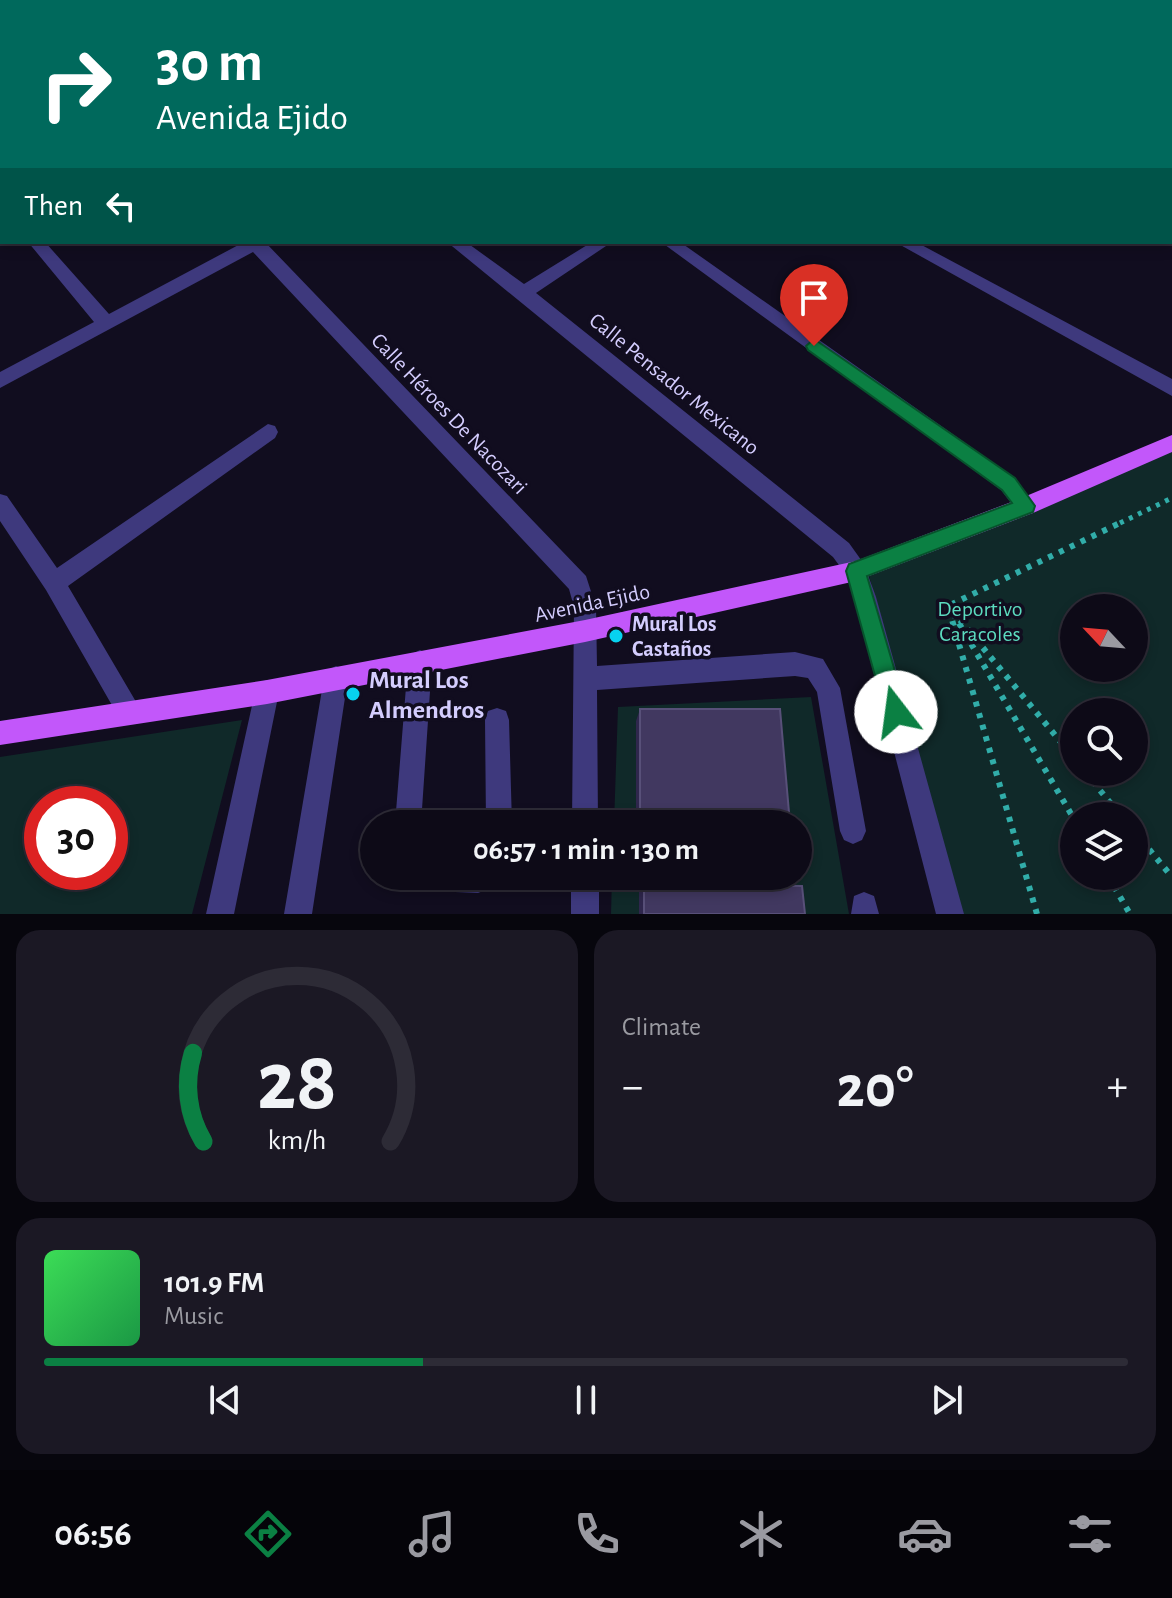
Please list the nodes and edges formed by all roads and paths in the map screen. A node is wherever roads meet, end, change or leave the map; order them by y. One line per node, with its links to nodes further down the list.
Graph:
1 (38, 244): 9 (street)
2 (253, 244): 9 (street)
3 (256, 244): 20 (street, Calle Héroes De Nacozari)
4 (458, 244): 8 (street, Calle Pensador Mexicano)
5 (601, 244): 8 (street)
6 (672, 244): 16 (street)
7 (907, 244): 11 (street)
8 (524, 293): 17 (street, Calle Pensador Mexicano)
9 (105, 322): 10 (street)
10 (0, 381)
11 (1172, 388)
12 (268, 432): 18 (street)
13 (1172, 443): 16 (main road, Avenida Ejido)
14 (1172, 498): 19 (path)
15 (0, 503): 18 (street)
16 (1026, 506): 17 (main road, Avenida Ejido)
17 (856, 571): 20 (main road, Avenida Ejido); 43 (street)
18 (54, 583): 25 (street)
19 (948, 606): 28 (path); 30 (path); 44 (path)
20 (585, 631): 21 (main road, Avenida Ejido); 23 (street, Calle Héroes De Nacozari)
21 (420, 662): 22 (main road, Avenida Ejido); 32 (street)
22 (336, 678): 24 (main road, Avenida Ejido); 41 (street)
23 (586, 679): 34 (street, Calle Héroes De Nacozari); 35 (street)
24 (267, 692): 25 (main road, Avenida Ejido); 40 (street)
25 (130, 712): 27 (main road, Avenida Ejido)
26 (497, 720): 33 (street)
27 (0, 733)
28 (1060, 741)
29 (1096, 786): 31 (path)
30 (1064, 802)
31 (1110, 802)
32 (409, 810)
33 (499, 810)
34 (585, 810)
35 (853, 831)
36 (1148, 848): 37 (path)
37 (1172, 877)
38 (585, 890): 42 (street)
39 (1116, 890): 45 (path)
40 (220, 914)
41 (298, 914)
42 (585, 914)
43 (950, 914)
44 (1037, 914)
45 (1130, 914)

